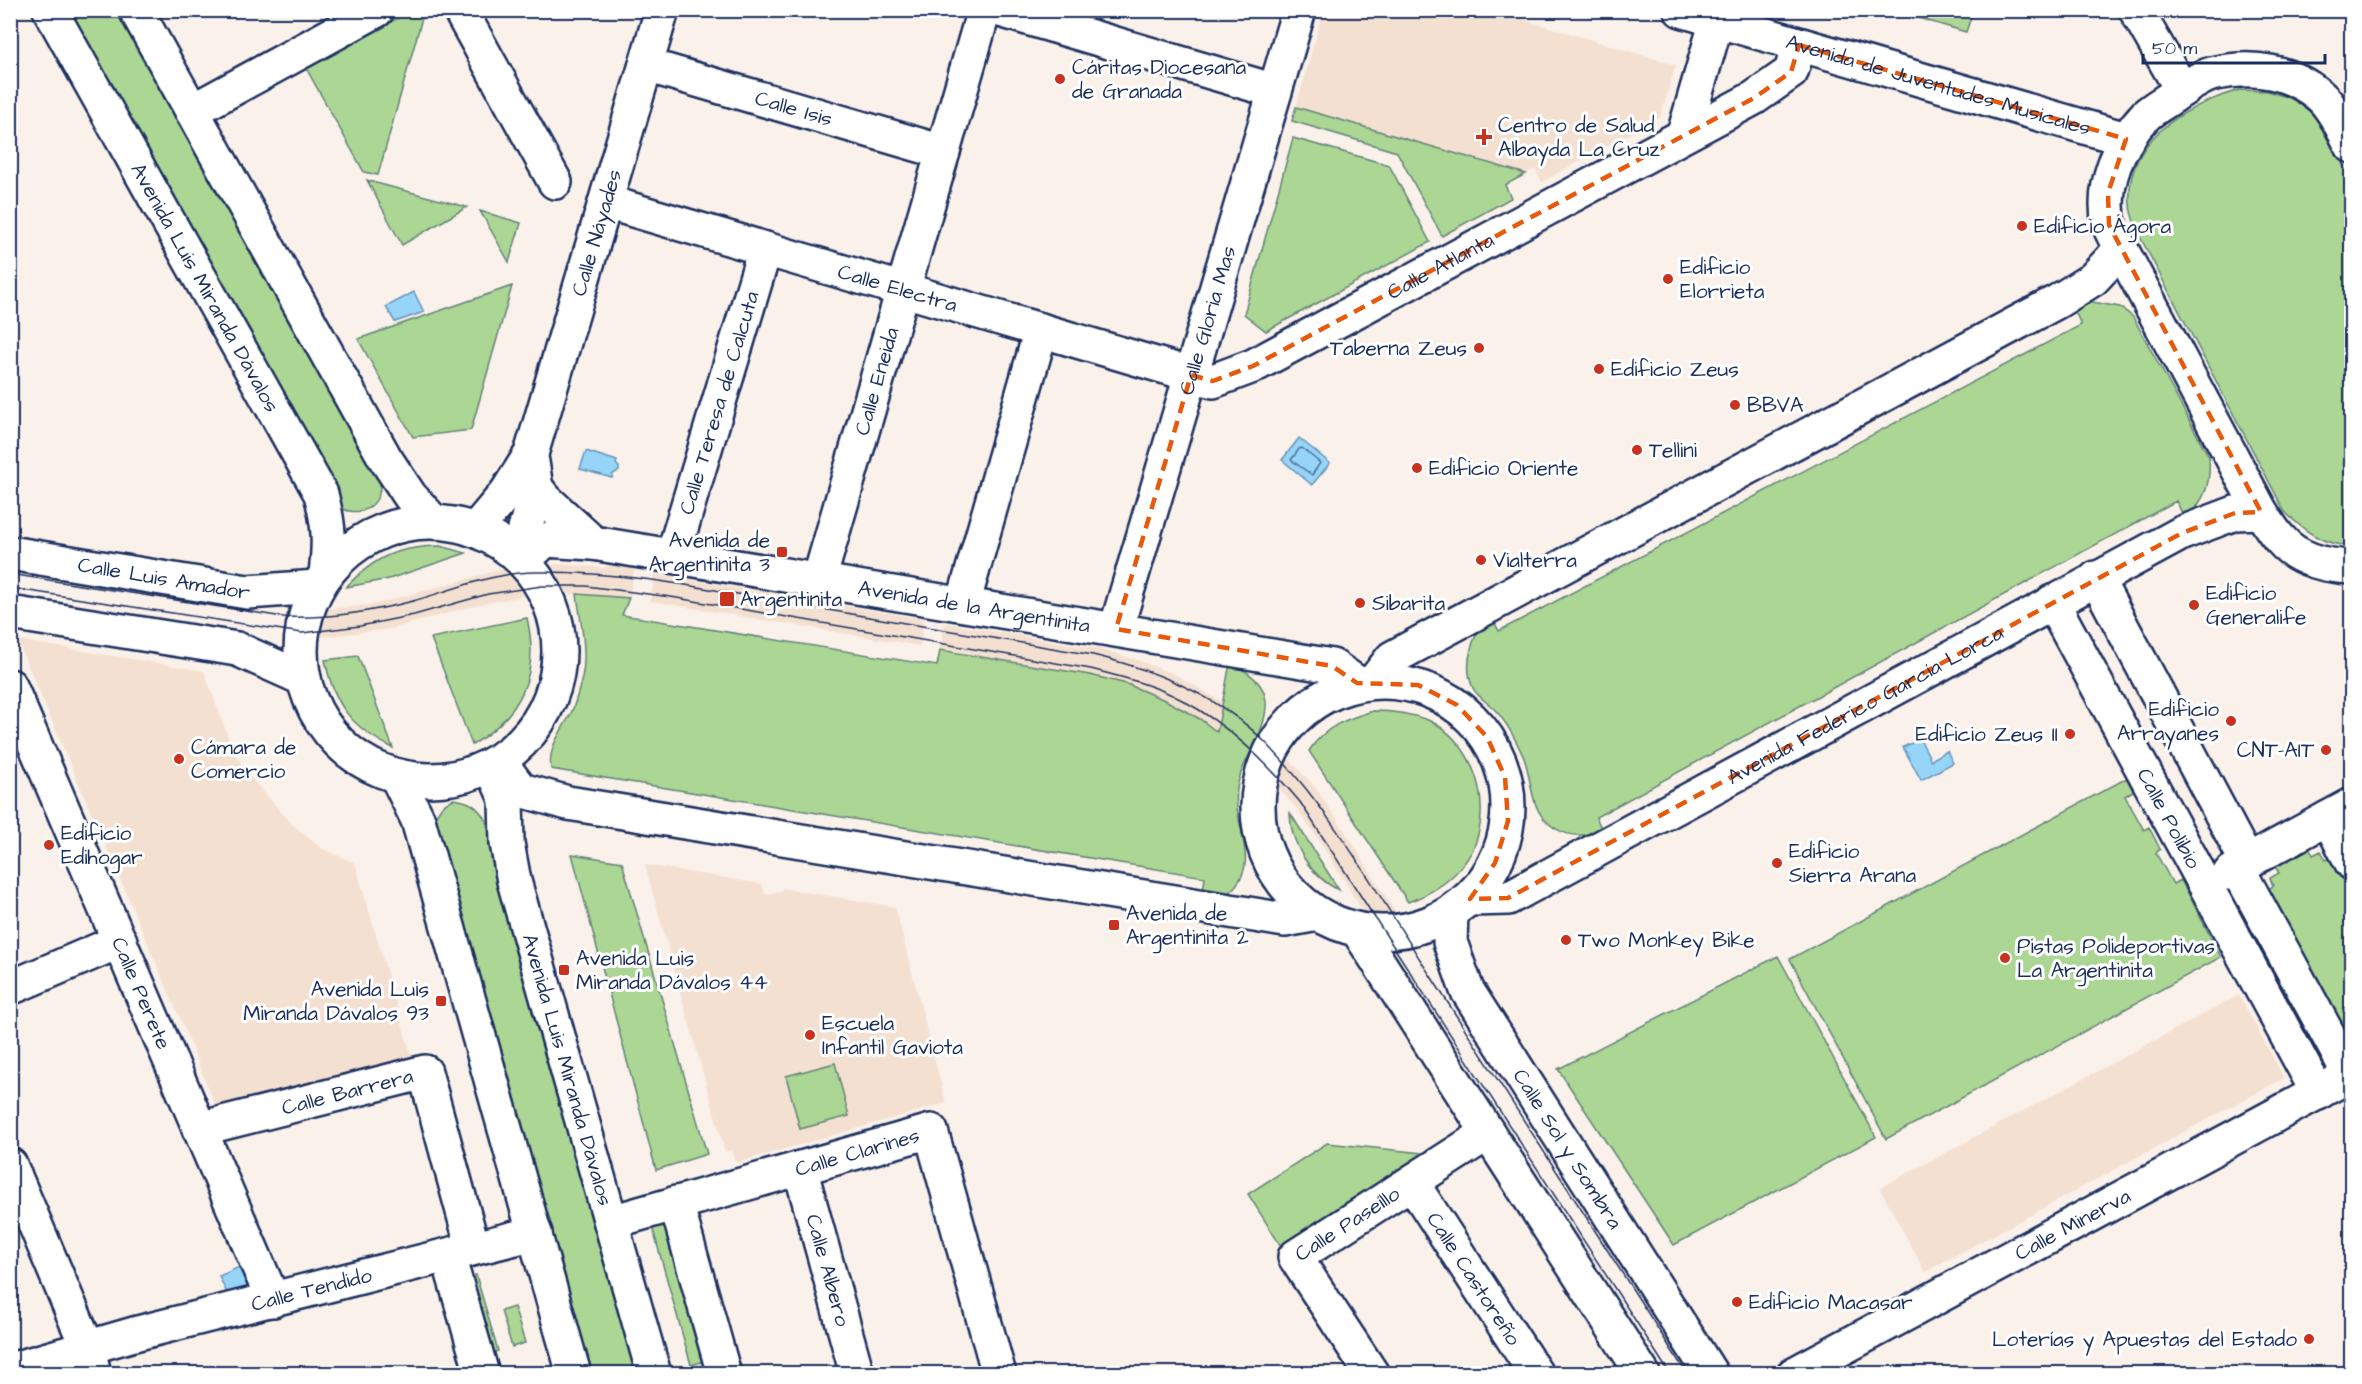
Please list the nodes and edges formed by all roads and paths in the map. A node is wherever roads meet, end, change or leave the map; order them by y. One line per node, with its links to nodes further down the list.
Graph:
1 (50, 10): 39 (street, Avenida Luis Miranda Dávalos)
2 (136, 10): 16 (street)
3 (377, 10): 16 (street)
4 (460, 10): 21 (street)
5 (662, 10): 13 (street, Calle Náyades)
6 (984, 10): 20 (street, Calle Eneida)
7 (1000, 10): 15 (street)
8 (1299, 10): 15 (street, Calle Gloria Mas)
9 (1681, 10): 11 (street, Avenida de Juventudes Musicales)
10 (2136, 10): 14 (street)
11 (1720, 15): 12 (street, Avenida de Juventudes Musicales); 18 (street)
12 (1799, 45): 18 (street, Calle Atlanta); 19 (street, Avenida de Juventudes Musicales)
13 (646, 65): 20 (street, Calle Isis); 22 (street, Calle Náyades)
14 (2182, 90): 17 (street); 19 (street)
15 (1275, 91): 27 (street, Calle Gloria Mas)
16 (192, 111): 31 (street)
17 (2347, 129)
18 (1684, 134): 27 (street, Calle Atlanta)
19 (2126, 140): 24 (street)
20 (943, 152): 25 (street, Calle Eneida)
21 (555, 182)
22 (606, 202): 23 (street, Calle Electra); 28 (street, Calle Náyades)
23 (765, 249): 25 (street, Calle Electra); 35 (street, Calle Teresa de Calcuta)
24 (2121, 249): 30 (street); 46 (street)
25 (903, 290): 26 (street, Calle Electra); 40 (street, Calle Eneida)
26 (1041, 330): 27 (street, Calle Electra); 42 (street)
27 (1191, 375): 44 (street, Calle Gloria Mas)
28 (531, 454): 29 (street, Calle Náyades); 32 (street, Calle Náyades)
29 (536, 488): 33 (street); 36 (street, Calle Náyades)
30 (2261, 512): 37 (street); 38 (street, Avenida Federico García Lorca)
31 (433, 521): 32 (street); 39 (street)
32 (476, 529): 36 (street)
33 (593, 543): 35 (street, Avenida de la Argentinita); 36 (street, Avenida de la Argentinita)
34 (10, 554): 39 (street, Calle Luis Amador)
35 (673, 555): 40 (street, Avenida de la Argentinita)
36 (521, 558): 50 (street)
37 (2352, 567)
38 (2096, 578): 41 (street, Avenida Federico García Lorca); 48 (street)
39 (321, 580): 45 (street)
40 (819, 580): 42 (street, Avenida de la Argentinita)
41 (2052, 602): 49 (street, Calle Polibio); 58 (street, Avenida Federico García Lorca)
42 (963, 604): 44 (street, Avenida de la Argentinita)
43 (10, 613): 45 (street)
44 (1116, 629): 46 (street, Avenida de la Argentinita)
45 (304, 679): 51 (street)
46 (1366, 682): 58 (street); 59 (street)
47 (10, 686): 61 (street, Calle Perete)
48 (2175, 728): 49 (street, Calle Polibio); 56 (street)
49 (2123, 752): 57 (street, Calle Polibio)
50 (495, 763): 51 (street); 52 (street); 54 (street, Avenida Luis Miranda Dávalos)
51 (398, 777): 74 (street)
52 (557, 801): 54 (street); 59 (street)
53 (2340, 812): 55 (street); 56 (street, Calle Polibio)
54 (507, 843): 73 (street, Avenida Luis Miranda Dávalos)
55 (2352, 863)
56 (2242, 866): 57 (street, Calle Polibio); 62 (street)
57 (2206, 886): 63 (street, Calle Polibio)
58 (1460, 907): 60 (street); 88 (street, Calle Sol y Sombra)
59 (1318, 914): 60 (street)
60 (1359, 932): 68 (street)
61 (120, 941): 64 (street); 67 (street, Calle Perete)
62 (2281, 949): 63 (street); 65 (street)
63 (2243, 975): 66 (street, Calle Polibio)
64 (10, 988)
65 (2351, 1074): 66 (street, Calle Minerva)
66 (2318, 1093): 89 (street, Calle Minerva)
67 (199, 1129): 75 (street, Calle Barrera); 76 (street, Calle Perete)
68 (1488, 1133): 71 (street, Calle Paseíllo); 87 (street)
69 (10, 1165): 77 (street)
70 (800, 1168): 72 (street, Calle Clarines); 83 (street, Calle Albero); 84 (street, Calle Clarines)
71 (1412, 1183): 85 (street, Calle Paseíllo); 86 (street, Calle Castoreño)
72 (676, 1203): 73 (street, Calle Clarines); 82 (street)
73 (611, 1222): 81 (street, Avenida Luis Miranda Dávalos)
74 (535, 1233): 75 (street, Calle Tendido); 80 (street)
75 (463, 1261): 76 (street, Calle Tendido); 79 (street)
76 (273, 1300): 77 (street, Calle Tendido)
77 (91, 1361): 78 (street, Calle Tendido)
78 (10, 1370)
79 (482, 1374)
80 (574, 1374)
81 (654, 1374)
82 (724, 1374)
83 (857, 1374)
84 (999, 1374)
85 (1372, 1374)
86 (1536, 1374)
87 (1643, 1374)
88 (1711, 1374)
89 (1794, 1374)

